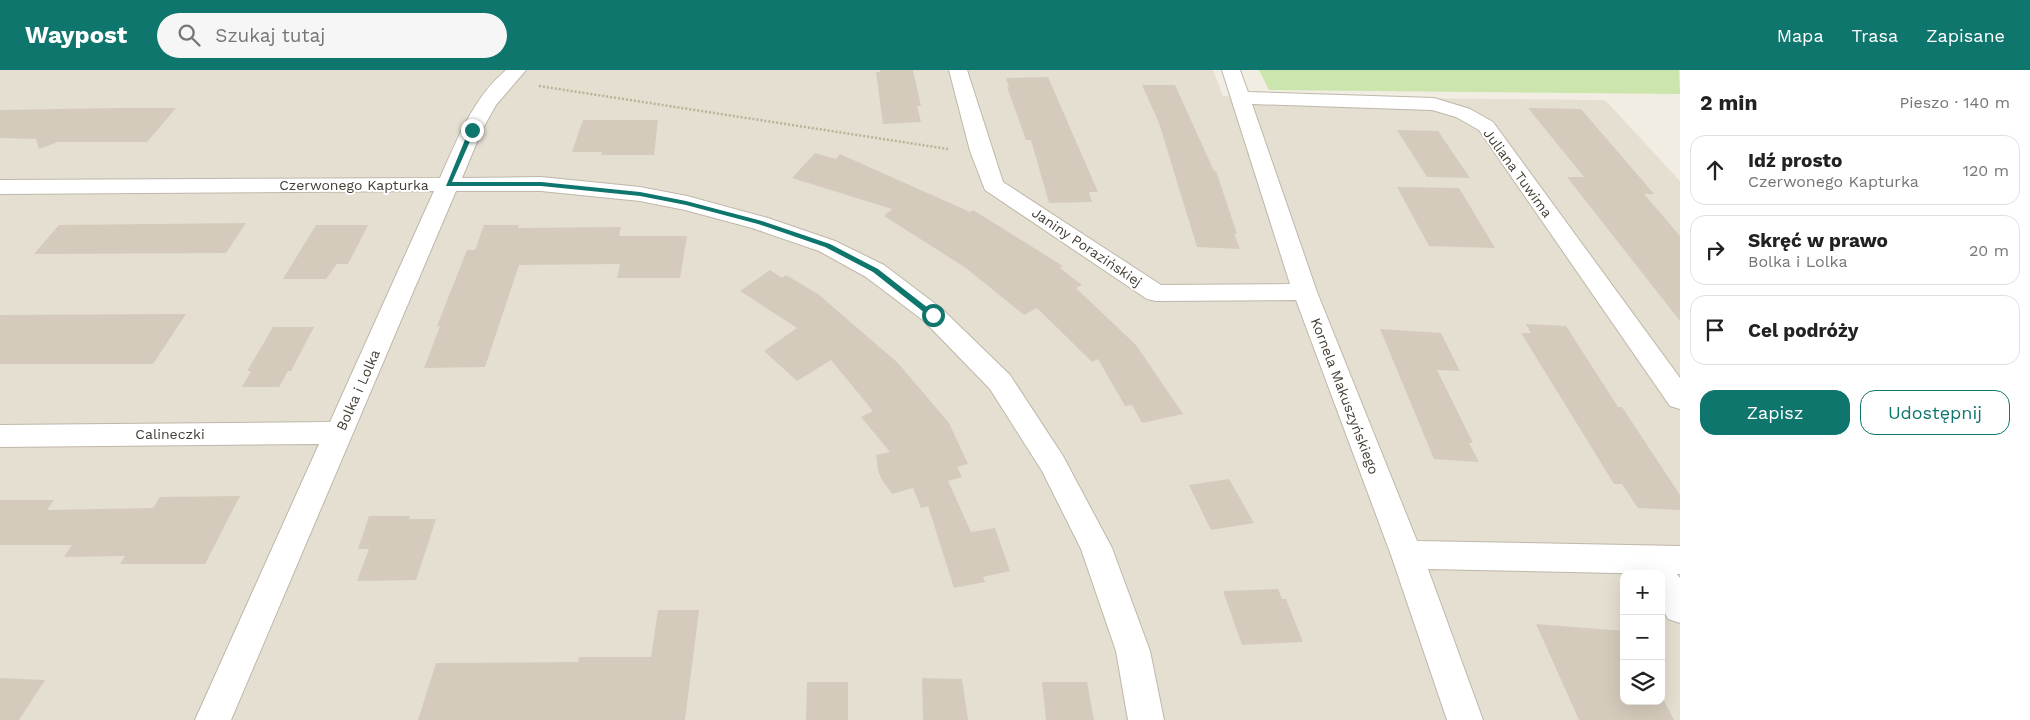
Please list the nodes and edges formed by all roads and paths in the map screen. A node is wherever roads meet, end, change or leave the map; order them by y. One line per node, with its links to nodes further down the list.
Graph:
1 (958, 70): 5 (street, Janiny Porazińskiej)
2 (1231, 70): 4 (street, Kornela Makuszyńskiego)
3 (511, 75): 5 (path); 6 (street, Bolka i Lolka)
4 (1239, 98): 8 (street, Kornela Makuszyńskiego); 9 (street, Juliana Tuwima)
5 (981, 151): 8 (street, Janiny Porazińskiej)
6 (448, 184): 7 (street, Czerwonego Kapturka); 10 (street, Bolka i Lolka); 16 (street, Czerwonego Kapturka)
7 (0, 186)
8 (1305, 292): 12 (street, Kornela Makuszyńskiego)
9 (1680, 400)
10 (339, 433): 11 (street, Calineczki); 15 (street, Bolka i Lolka)
11 (0, 436)
12 (1407, 555): 13 (street); 17 (street, Kornela Makuszyńskiego)
13 (1663, 568): 14 (street)
14 (1680, 608)
15 (213, 720)
16 (1146, 720)
17 (1465, 720)

